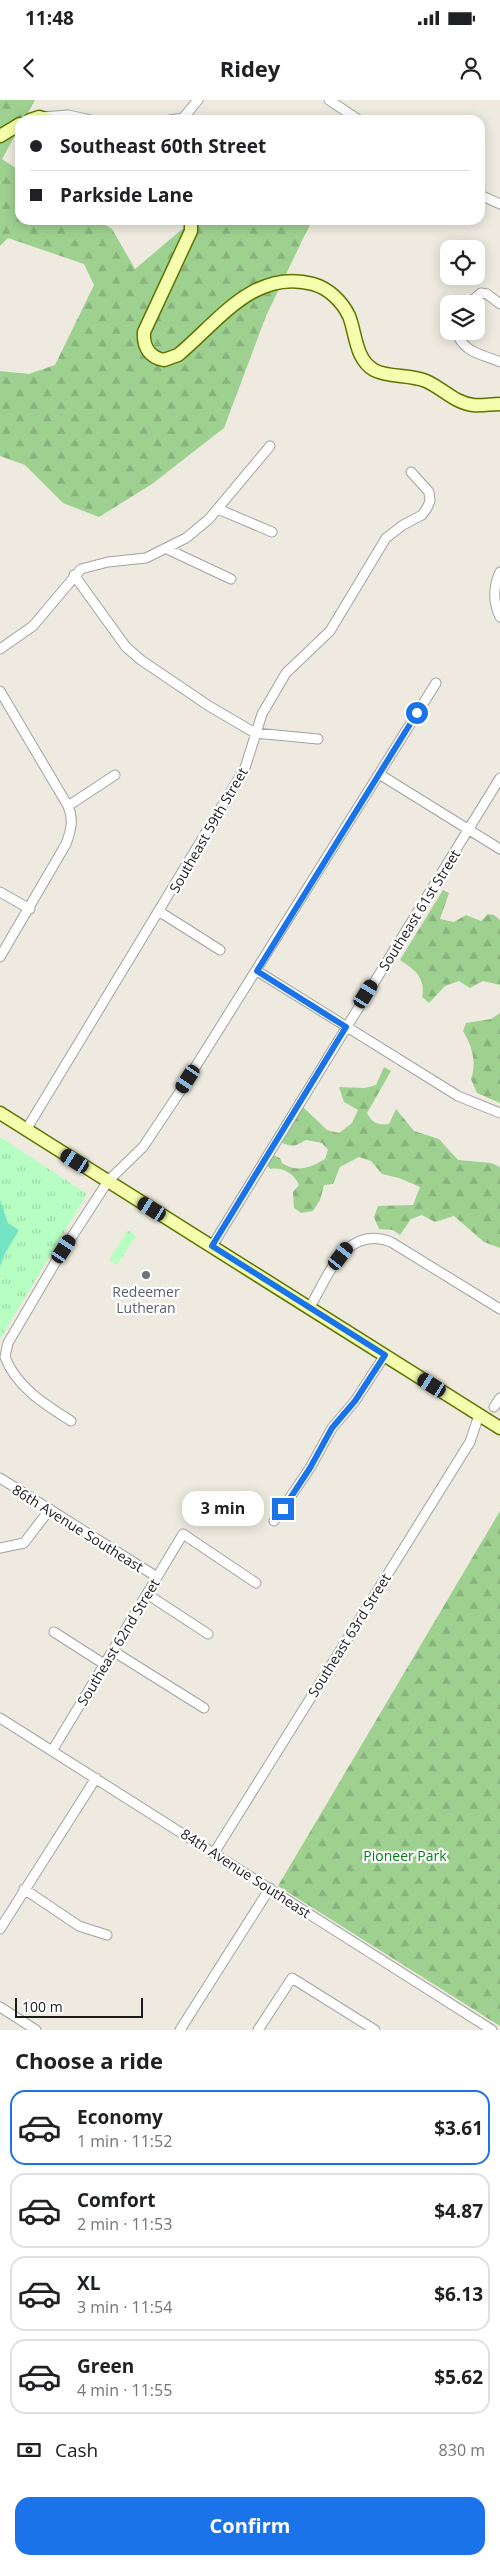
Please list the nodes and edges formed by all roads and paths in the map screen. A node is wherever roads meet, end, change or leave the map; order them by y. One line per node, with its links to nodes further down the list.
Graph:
1 (198, 100): 3 (street)
2 (330, 100): 4 (street)
3 (186, 115)
4 (352, 115)
5 (15, 127): 6 (street)
6 (0, 136)
7 (485, 197): 8 (street)
8 (500, 204)
9 (191, 225): 14 (street)
10 (479, 295): 11 (street)
11 (500, 304)
12 (460, 340): 13 (street)
13 (500, 362)
14 (500, 404)
15 (270, 446): 17 (street)
16 (410, 472): 27 (street, Southeast 59th Street)
17 (218, 509): 18 (street); 19 (street)
18 (272, 532)
19 (167, 549): 21 (street); 22 (street)
20 (500, 572): 23 (street)
21 (74, 575): 24 (street); 27 (street)
22 (231, 579)
23 (500, 617)
24 (0, 649)
25 (436, 683): 29 (street)
26 (0, 691): 32 (street)
27 (255, 733): 28 (street); 37 (street, Southeast 59th Street)
28 (318, 739)
29 (379, 774): 33 (street); 40 (street)
30 (114, 775): 32 (street)
31 (500, 778): 33 (street, Southeast 61st Street)
32 (68, 806): 36 (street)
33 (468, 830): 34 (street); 41 (street, Southeast 61st Street)
34 (500, 849)
35 (0, 892): 36 (street)
36 (30, 909): 39 (street)
37 (160, 912): 38 (street); 44 (street, Southeast 59th Street)
38 (220, 950)
39 (0, 958)
40 (257, 971): 41 (street); 45 (street)
41 (346, 1027): 43 (street); 46 (street, Southeast 61st Street)
42 (0, 1113): 44 (street)
43 (500, 1113)
44 (26, 1130): 45 (street)
45 (108, 1181): 46 (street); 53 (street)
46 (212, 1246): 47 (street)
47 (310, 1307): 48 (street); 49 (street)
48 (500, 1309)
49 (385, 1355): 52 (street); 57 (street)
50 (500, 1398): 51 (street)
51 (494, 1408)
52 (479, 1415): 54 (street); 70 (street, Southeast 63rd Street)
53 (71, 1421)
54 (500, 1428)
55 (0, 1478): 56 (street, 86th Avenue Southeast)
56 (50, 1510): 58 (street); 59 (street, 86th Avenue Southeast)
57 (274, 1521)
58 (0, 1548)
59 (157, 1577): 60 (street, Southeast 62nd Street); 61 (street, Southeast 62nd Street)
60 (256, 1583)
61 (146, 1594): 63 (street); 64 (street, Southeast 62nd Street)
62 (54, 1632): 65 (street)
63 (208, 1634)
64 (112, 1651): 65 (street, Southeast 62nd Street); 66 (street)
65 (104, 1664): 68 (street, Southeast 62nd Street)
66 (204, 1708)
67 (0, 1718): 68 (street, 84th Avenue Southeast)
68 (52, 1751): 69 (street, 84th Avenue Southeast)
69 (96, 1778): 70 (street, 84th Avenue Southeast); 72 (street)
70 (214, 1853): 71 (street, 84th Avenue Southeast)
71 (270, 1888): 77 (street); 80 (street, 84th Avenue Southeast)
72 (24, 1889): 73 (street); 74 (street)
73 (0, 1929)
74 (107, 1935)
75 (0, 2008): 76 (street)
76 (36, 2030)
77 (180, 2030)
78 (258, 2030): 79 (street)
79 (375, 2030)
80 (492, 2030)

